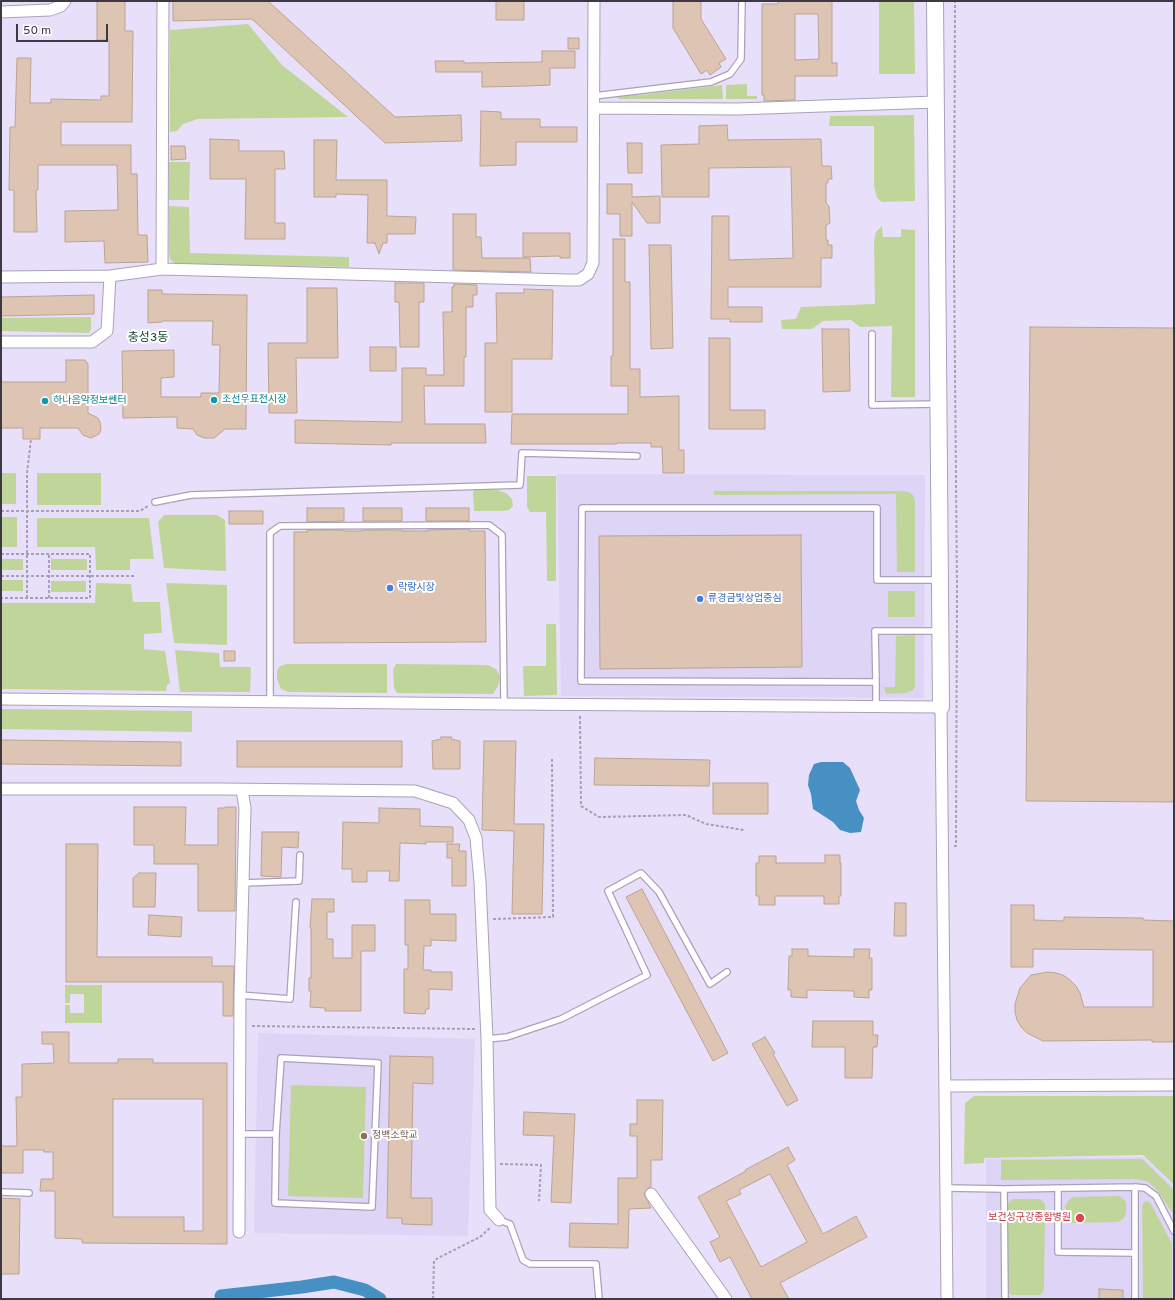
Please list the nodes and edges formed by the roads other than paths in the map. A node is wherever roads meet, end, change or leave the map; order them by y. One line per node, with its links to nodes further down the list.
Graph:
1 (65, 1): 6 (street)
2 (163, 1): 10 (street)
3 (594, 1): 7 (street)
4 (742, 1): 7 (lane)
5 (935, 1): 8 (main road)
6 (1, 12)
7 (594, 96): 9 (street)
8 (936, 102): 9 (street); 15 (main road)
9 (594, 108): 10 (street)
10 (162, 269): 11 (street)
11 (110, 276): 12 (street); 14 (street)
12 (1, 277)
13 (872, 334): 15 (lane)
14 (1, 342)
15 (938, 404): 18 (main road)
16 (637, 456): 17 (lane)
17 (155, 502)
18 (940, 580): 19 (main road); 20 (lane)
19 (940, 631): 20 (lane); 25 (main road)
20 (876, 682): 24 (lane)
21 (1, 699): 22 (street)
22 (270, 701): 23 (street); 23 (lane)
23 (504, 704): 24 (street)
24 (876, 707): 25 (street)
25 (941, 707): 35 (street)
26 (1, 789): 27 (street)
27 (242, 790): 29 (street); 33 (street)
28 (300, 855): 29 (lane)
29 (243, 883): 32 (street)
30 (296, 902): 32 (lane)
31 (727, 972): 33 (lane)
32 (240, 995): 36 (street)
33 (487, 1034): 45 (street)
34 (1174, 1084): 35 (street)
35 (945, 1086): 39 (street)
36 (240, 1134): 37 (lane); 47 (street)
37 (276, 1134): 37 (lane)
38 (1135, 1187): 40 (lane); 46 (lane); 48 (lane)
39 (946, 1188): 41 (lane); 51 (street)
40 (1058, 1188): 41 (lane); 48 (lane)
41 (1004, 1189): 52 (lane)
42 (1, 1192): 43 (lane)
43 (29, 1193)
44 (652, 1194): 50 (street)
45 (499, 1220): 49 (lane)
46 (1174, 1231)
47 (239, 1232)
48 (1135, 1253): 53 (lane)
49 (599, 1299)
50 (726, 1299)
51 (947, 1299)
52 (1005, 1299)
53 (1135, 1299)

